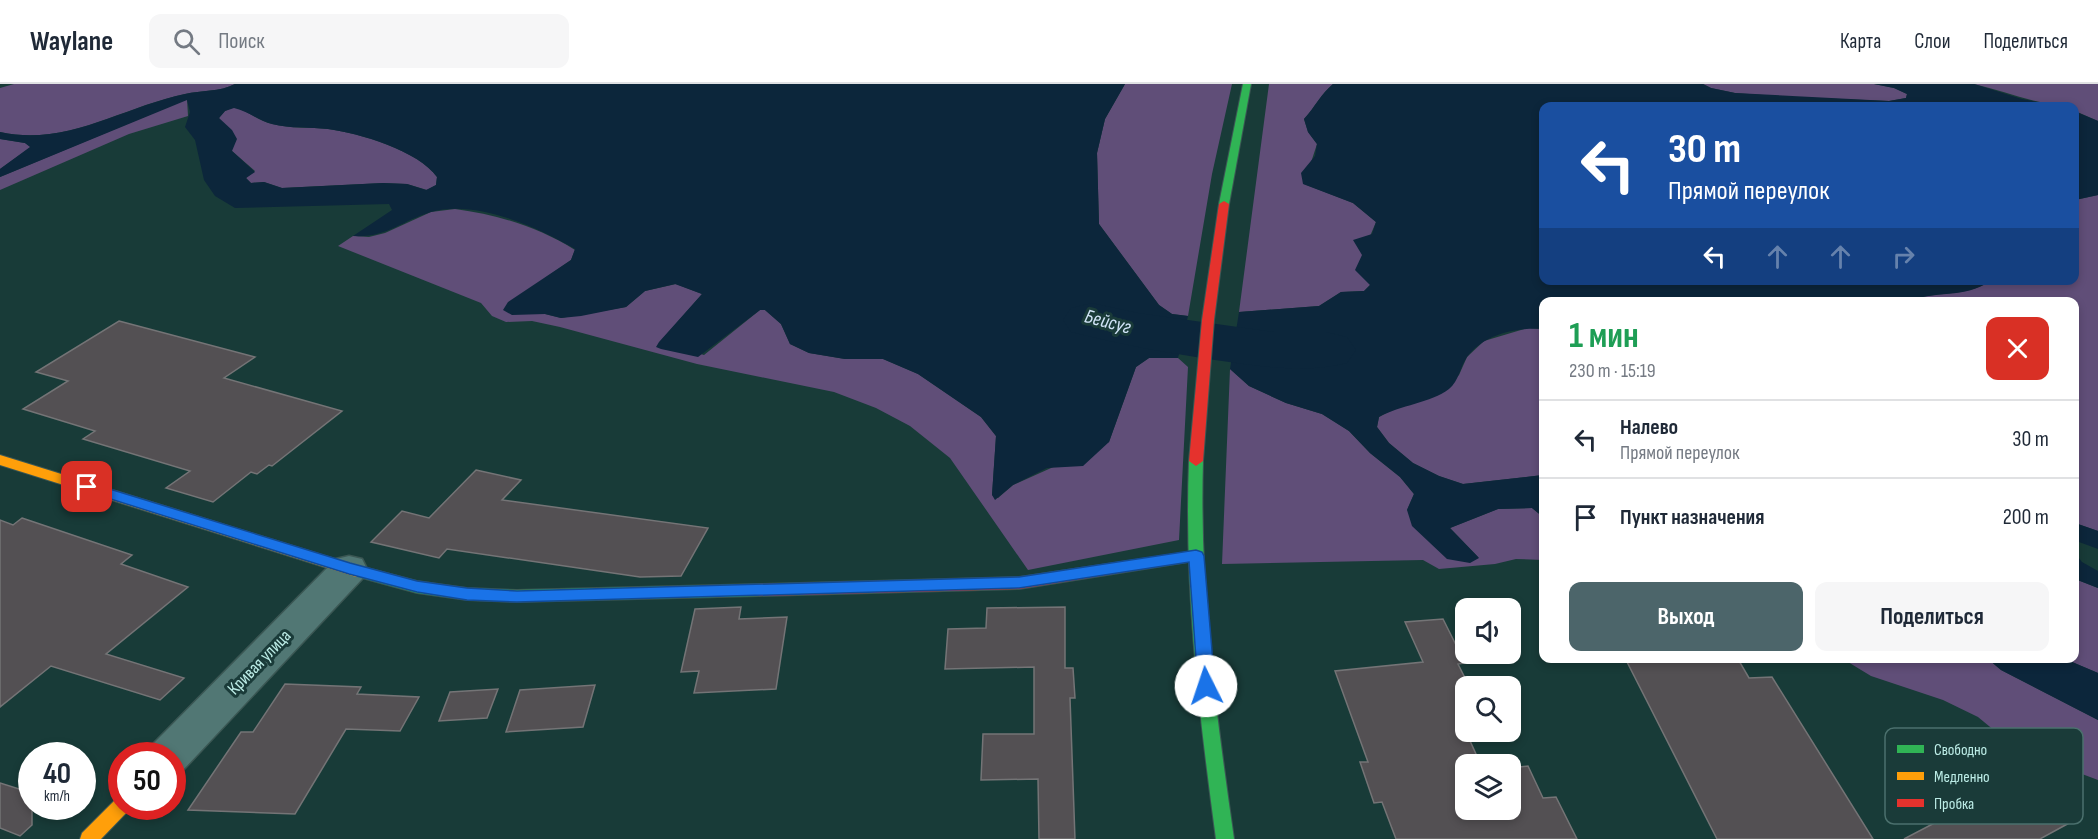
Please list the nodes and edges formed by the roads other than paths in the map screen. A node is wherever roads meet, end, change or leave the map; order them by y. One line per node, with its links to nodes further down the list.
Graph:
1 (1247, 84): 3 (main road)
2 (0, 460): 4 (main road)
3 (1196, 556): 4 (main road); 8 (main road)
4 (349, 568): 5 (street, Кривая улица)
5 (182, 742)
6 (108, 819): 7 (main road)
7 (89, 839)
8 (1225, 839)

